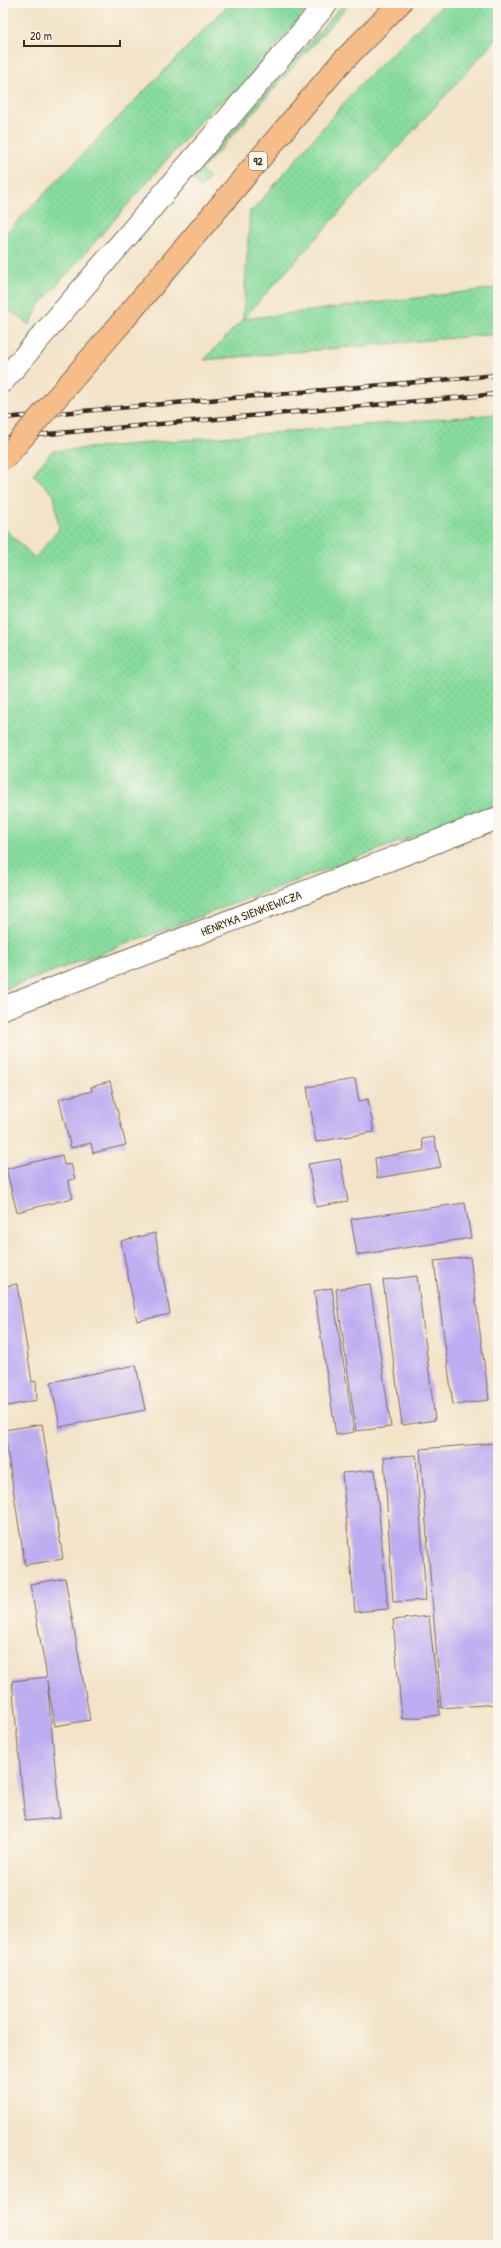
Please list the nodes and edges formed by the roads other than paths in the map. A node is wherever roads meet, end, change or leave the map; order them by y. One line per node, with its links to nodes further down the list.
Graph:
1 (327, 3): 3 (street)
2 (400, 3): 4 (main road, 92, bridge)
3 (3, 381)
4 (3, 460)
5 (498, 818): 6 (street, HENRYKA SIENKIEWICZA)
6 (3, 1008)

